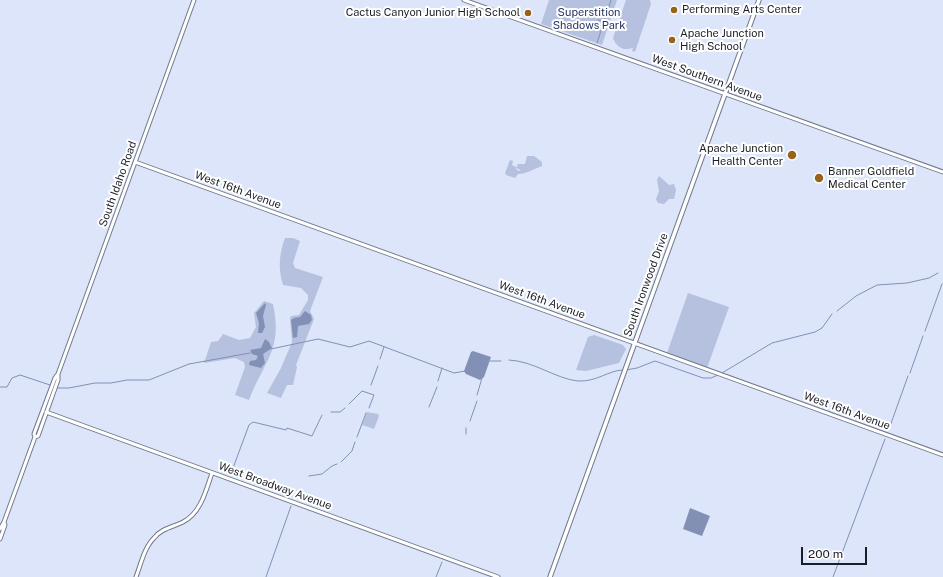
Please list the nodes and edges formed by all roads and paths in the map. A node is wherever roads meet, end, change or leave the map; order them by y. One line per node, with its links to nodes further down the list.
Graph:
1 (194, 0): 5 (main road, South Idaho Road)
2 (464, 0): 4 (main road, West Southern Avenue)
3 (759, 0): 4 (main road, South Ironwood Drive)
4 (725, 94): 6 (main road, West Southern Avenue); 7 (main road, South Ironwood Drive)
5 (135, 162): 7 (main road, West 16th Avenue); 8 (main road, South Idaho Road)
6 (943, 172)
7 (634, 344): 11 (main road, West 16th Avenue); 18 (main road, South Ironwood Drive)
8 (53, 387): 9 (main road, South Idaho Road); 10 (main road, South Idaho Road)
9 (46, 412): 10 (main road, South Idaho Road); 12 (main road, West Broadway Avenue)
10 (35, 437): 13 (main road, South Idaho Road)
11 (943, 456)
12 (212, 473): 16 (main road); 17 (main road, West Broadway Avenue)
13 (4, 522): 14 (main road, South Idaho Road); 15 (main road, South Idaho Road)
14 (0, 529)
15 (0, 539)
16 (136, 577)
17 (498, 577)
18 (550, 577)

